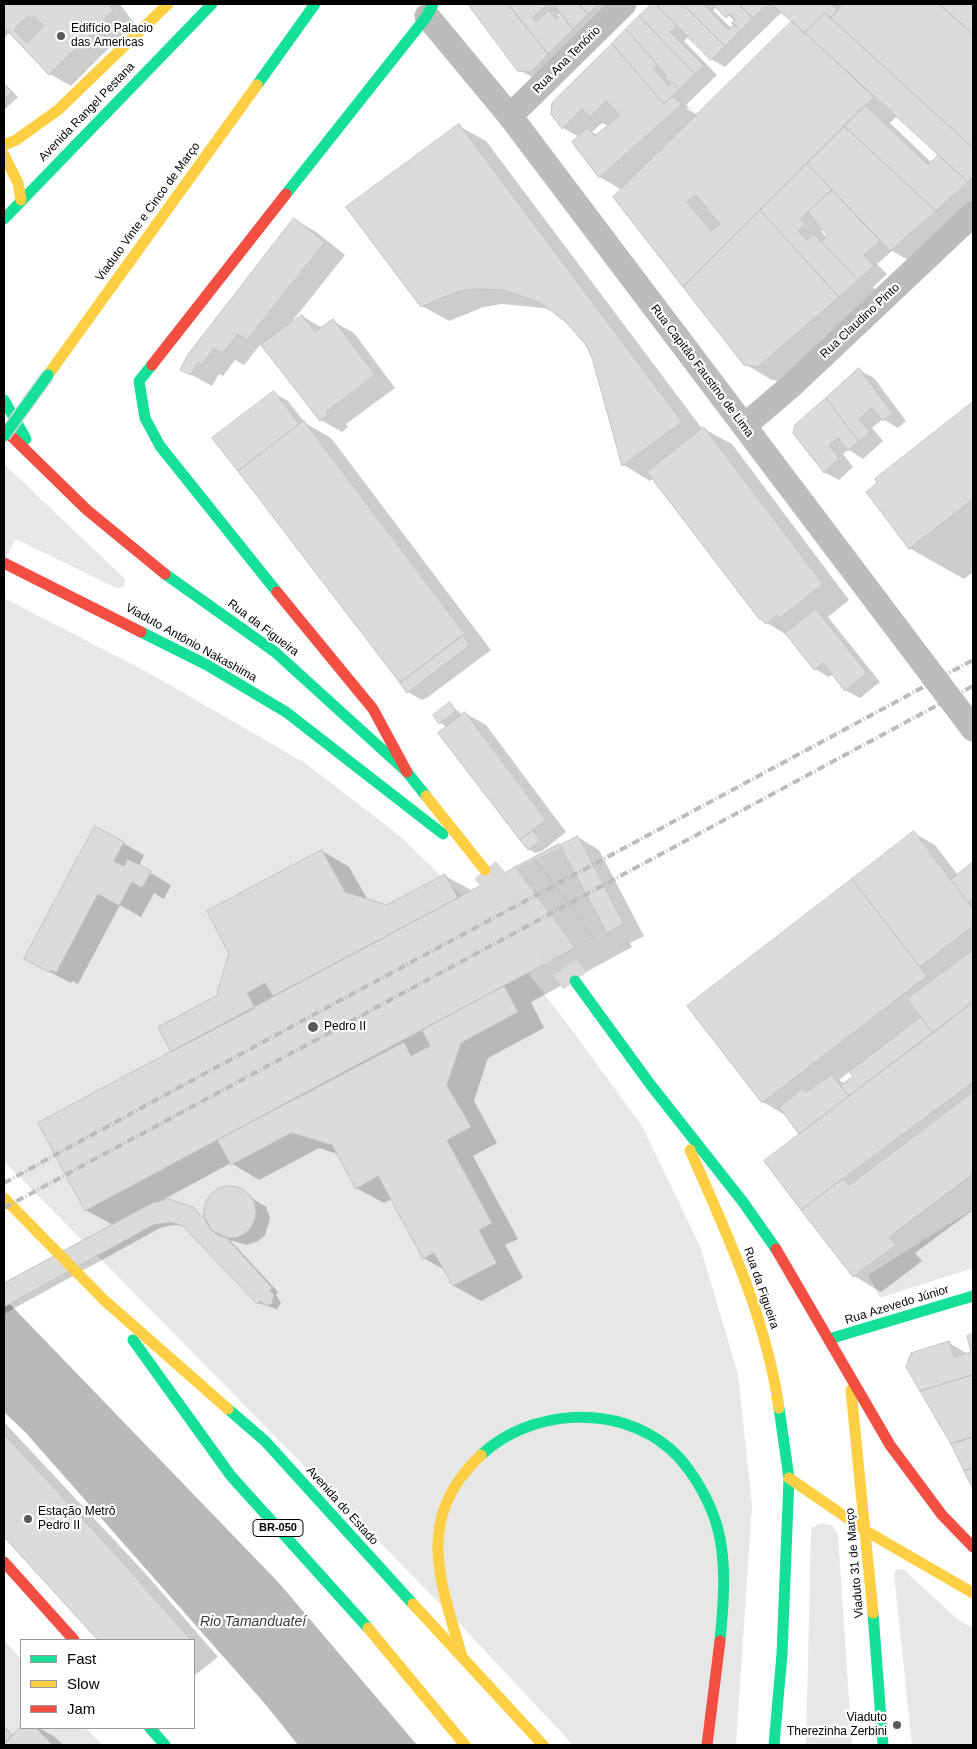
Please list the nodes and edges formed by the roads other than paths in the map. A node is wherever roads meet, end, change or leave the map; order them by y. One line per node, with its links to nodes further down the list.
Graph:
1 (168, 4): 7 (main road, Avenida Rangel Pestana)
2 (212, 4): 9 (main road, Avenida Rangel Pestana)
3 (315, 4): 15 (main road, Viaduto Vinte e Cinco de Março, bridge)
4 (624, 4): 6 (street, Rua Ana Tenório)
5 (430, 10): 6 (street, Rua Capitão Faustino de Lima); 19 (main road)
6 (510, 116): 13 (street, Rua Capitão Faustino de Lima)
7 (4, 145)
8 (4, 155): 9 (main road)
9 (21, 200): 11 (main road, Avenida Rangel Pestana)
10 (973, 214): 13 (street, Rua Claudino Pinto)
11 (4, 219)
12 (4, 400): 16 (main road)
13 (744, 426): 18 (street, Rua Capitão Faustino de Lima)
14 (4, 429): 16 (main road, Rua da Figueira)
15 (4, 436)
16 (42, 466): 19 (main road, Rua da Figueira)
17 (4, 563): 20 (main road, Viaduto Antônio Nakashima)
18 (973, 729)
19 (407, 772): 20 (main road, Rua da Figueira)
20 (474, 857): 21 (main road, Rua da Figueira)
21 (484, 870)
22 (575, 981): 23 (main road, Rua da Figueira)
23 (675, 1117): 27 (main road, Rua da Figueira); 29 (main road, Rua da Figueira)
24 (4, 1198): 26 (main road, Avenida do Estado / BR-050)
25 (973, 1296): 27 (main road, Rua Azevedo Júnior)
26 (104, 1300): 35 (main road, Avenida do Estado); 38 (main road, Avenida do Estado / BR-050)
27 (829, 1339): 28 (main road, Rua da Figueira)
28 (850, 1378): 30 (main road, Viaduto 31 de Março); 31 (main road, Rua da Figueira)
29 (789, 1478): 30 (main road); 41 (main road, Rua da Figueira)
30 (866, 1531): 33 (main road); 42 (main road, Viaduto 31 de Março)
31 (973, 1546)
32 (4, 1562): 34 (main road)
33 (973, 1593)
34 (73, 1639)
35 (464, 1661): 39 (main road, Avenida do Estado); 40 (main road)
36 (151, 1729): 37 (main road)
37 (165, 1745)
38 (465, 1745)
39 (544, 1745)
40 (707, 1745)
41 (774, 1745)
42 (883, 1745)

